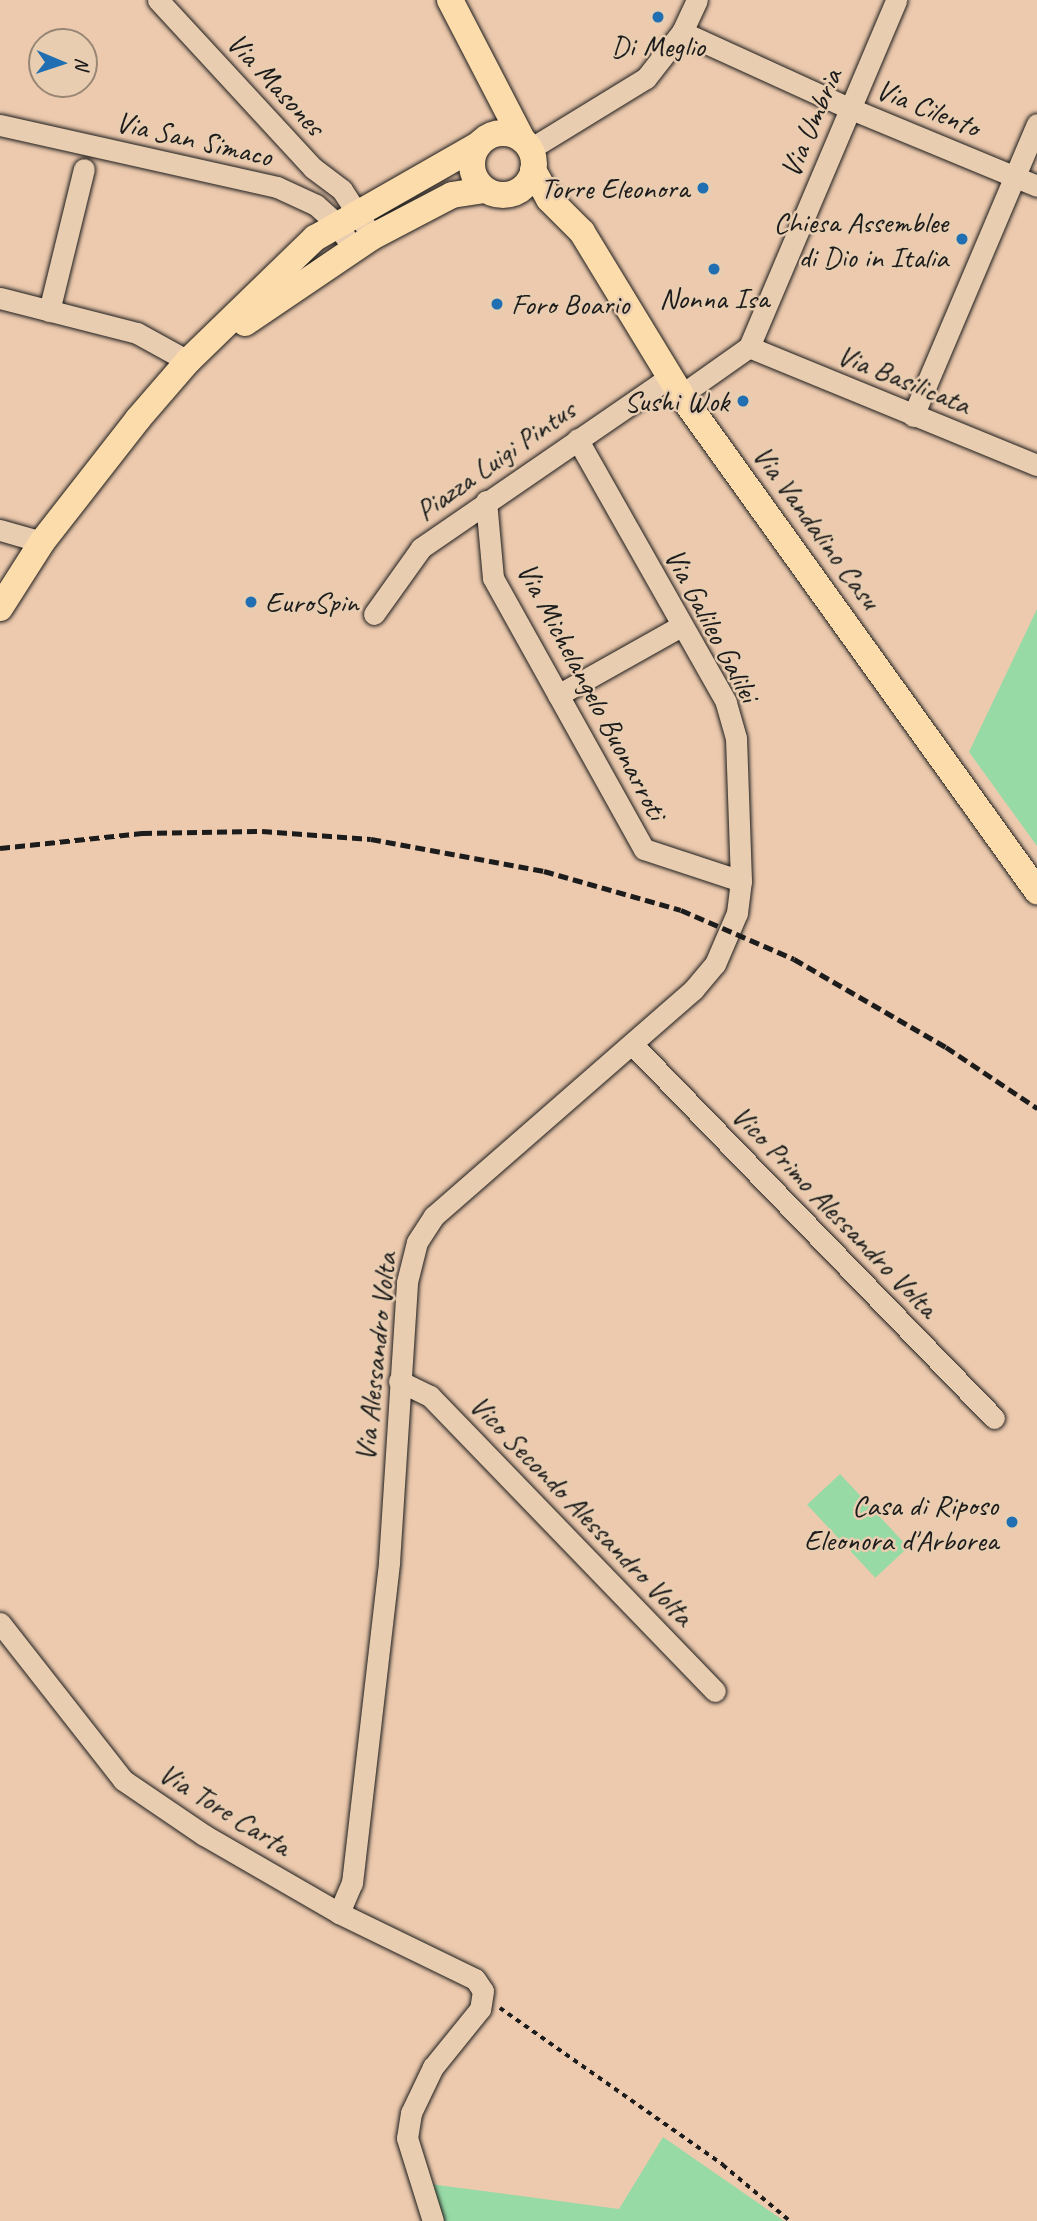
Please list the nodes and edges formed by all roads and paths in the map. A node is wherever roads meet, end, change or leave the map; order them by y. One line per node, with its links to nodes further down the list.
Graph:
1 (158, 0): 12 (street, Via Masones)
2 (450, 0): 10 (main road, Via Vandalino Casu)
3 (697, 0): 5 (street)
4 (896, 0): 6 (street, Via Umbria)
5 (682, 32): 6 (street, Via Cilento); 10 (street)
6 (849, 108): 13 (street, Via Cilento); 21 (street, Via Umbria)
7 (1037, 124): 13 (street)
8 (0, 125): 15 (street, Via San Simaco)
9 (478, 145): 10 (main road); 16 (main road); 17 (main road)
10 (522, 156): 16 (main road); 23 (main road, Via Vandalino Casu)
11 (84, 169): 20 (street)
12 (313, 169): 15 (street); 17 (street, Via Masones)
13 (1015, 177): 14 (street, Via Cilento); 24 (street)
14 (1037, 186)
15 (276, 187): 17 (street, Via San Simaco)
16 (485, 190): 18 (main road)
17 (348, 214): 18 (street, Via San Simaco); 22 (main road)
18 (363, 243): 22 (main road)
19 (0, 298): 20 (street)
20 (49, 311): 22 (street)
21 (750, 347): 23 (street); 24 (street, Via Basilicata)
22 (188, 361): 29 (main road)
23 (675, 386): 25 (street, Piazza Luigi Pintus); 35 (main road, Via Vandalino Casu)
24 (913, 416): 26 (street, Via Basilicata)
25 (577, 439): 27 (street, Piazza Luigi Pintus); 32 (street, Via Galileo Galilei)
26 (1037, 465)
27 (486, 501): 31 (street, Piazza Luigi Pintus); 33 (street, Via Michelangelo Buonarroti)
28 (0, 530): 29 (street)
29 (42, 542): 30 (main road)
30 (0, 608)
31 (374, 614)
32 (681, 626): 33 (street); 34 (street, Via Galileo Galilei)
33 (558, 695): 34 (street, Via Michelangelo Buonarroti)
34 (740, 888): 36 (street, Via Alessandro Volta)
35 (1037, 891)
36 (633, 1045): 37 (street, Via Alessandro Volta); 38 (street, Vico Primo Alessandro Volta)
37 (398, 1381): 40 (street, Vico Secondo Alessandro Volta); 41 (street, Via Alessandro Volta)
38 (994, 1418)
39 (1, 1624): 41 (street, Via Tore Carta)
40 (715, 1691)
41 (339, 1913): 42 (street, Via Tore Carta)
42 (482, 2000): 43 (street); 44 (path)
43 (433, 2221)
44 (790, 2221)

